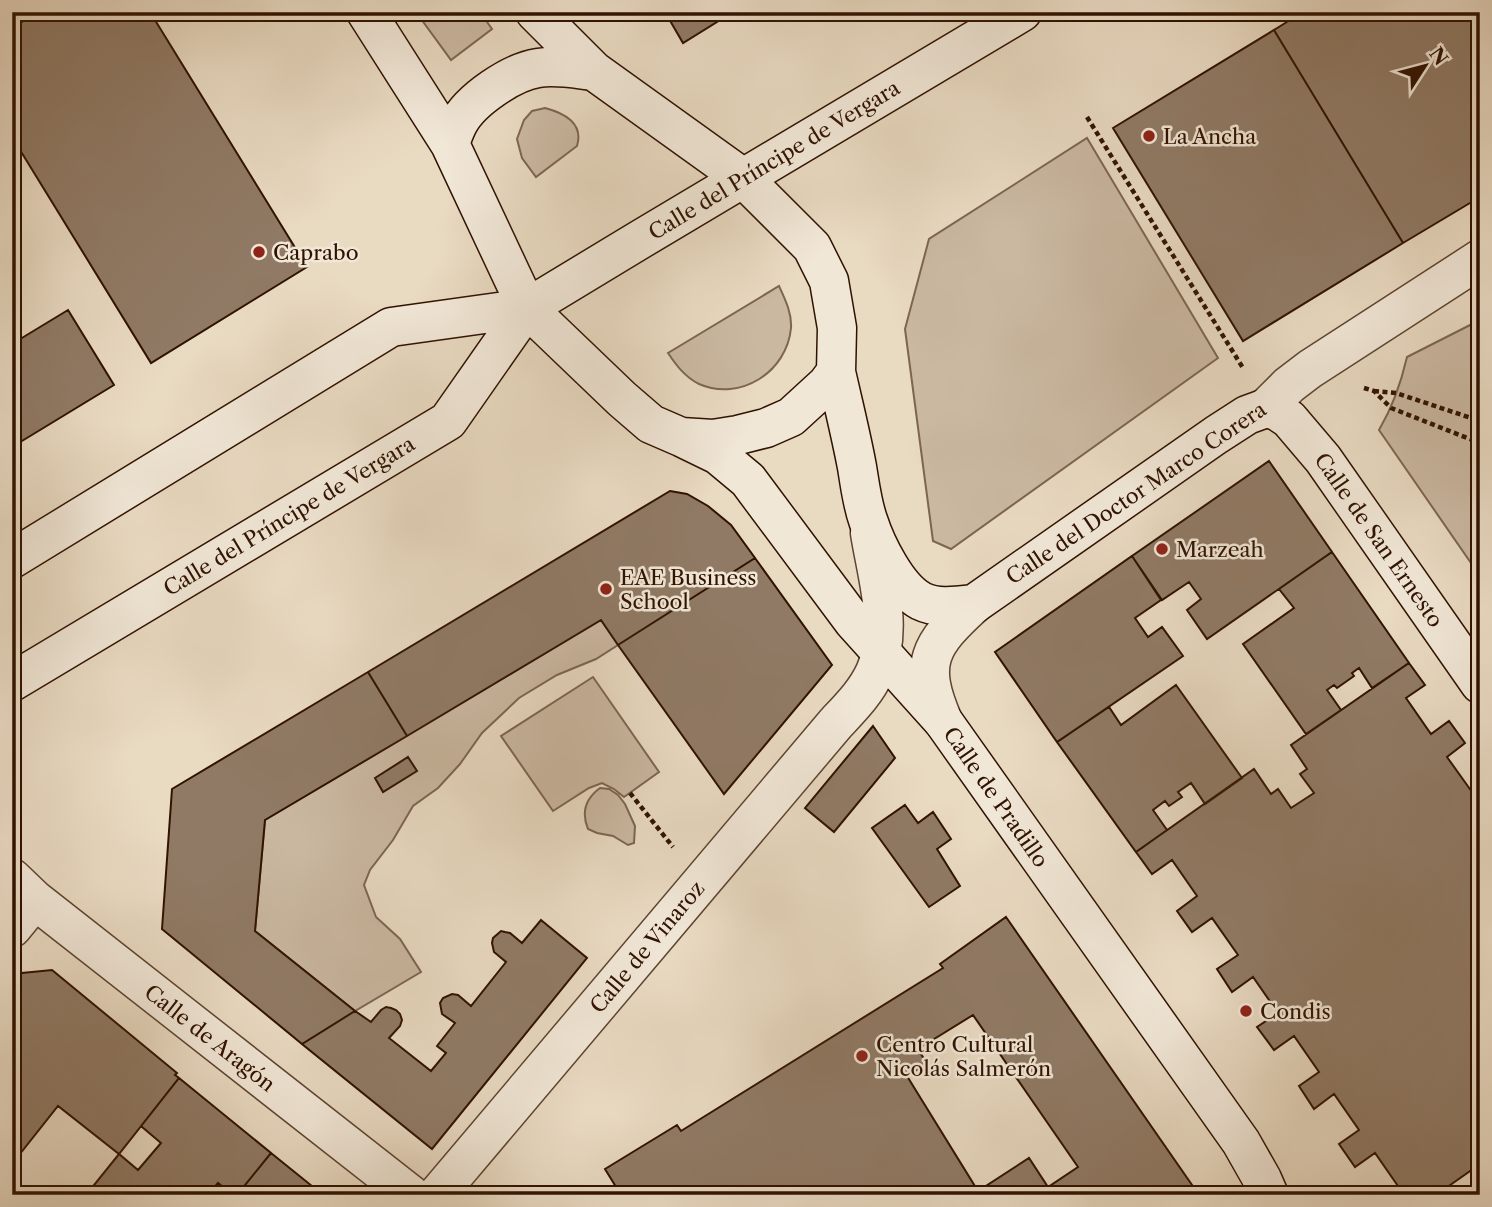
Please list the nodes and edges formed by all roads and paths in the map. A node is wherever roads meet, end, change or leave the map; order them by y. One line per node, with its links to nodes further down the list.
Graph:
1 (366, 12): 6 (street)
2 (535, 12): 4 (street)
3 (1022, 12): 7 (street, Calle del Príncipe de Vergara)
4 (594, 71): 6 (street); 7 (street)
5 (1087, 117): 10 (path)
6 (450, 145): 9 (street)
7 (743, 178): 9 (street, Calle del Príncipe de Vergara); 12 (street)
8 (1480, 259): 11 (street, Calle del Doctor Marco Corera)
9 (527, 308): 16 (street, Calle de Pradillo); 19 (street, Calle del Príncipe de Vergara); 22 (street, Calle del Príncipe de Vergara)
10 (1243, 369)
11 (1310, 369): 13 (path); 14 (street, Calle del Doctor Marco Corera)
12 (836, 372): 16 (street); 18 (street)
13 (1374, 391): 15 (path); 17 (path)
14 (1266, 408): 20 (street, Calle del Doctor Marco Corera); 23 (street, Calle de San Ernesto)
15 (1480, 421)
16 (681, 437): 21 (street, Calle de Pradillo)
17 (1480, 443)
18 (868, 520): 20 (street); 21 (street)
19 (12, 559)
20 (974, 604): 24 (street, Calle del Doctor Marco Corera)
21 (881, 654): 24 (street, Calle de Pradillo); 30 (street, Calle de Vinaroz)
22 (12, 682)
23 (1480, 684)
24 (943, 721): 28 (street, Calle de Pradillo)
25 (629, 793): 26 (path)
26 (677, 851)
27 (20, 902): 29 (street, Calle de Aragón)
28 (1260, 1189)
29 (411, 1195)
30 (437, 1195)

